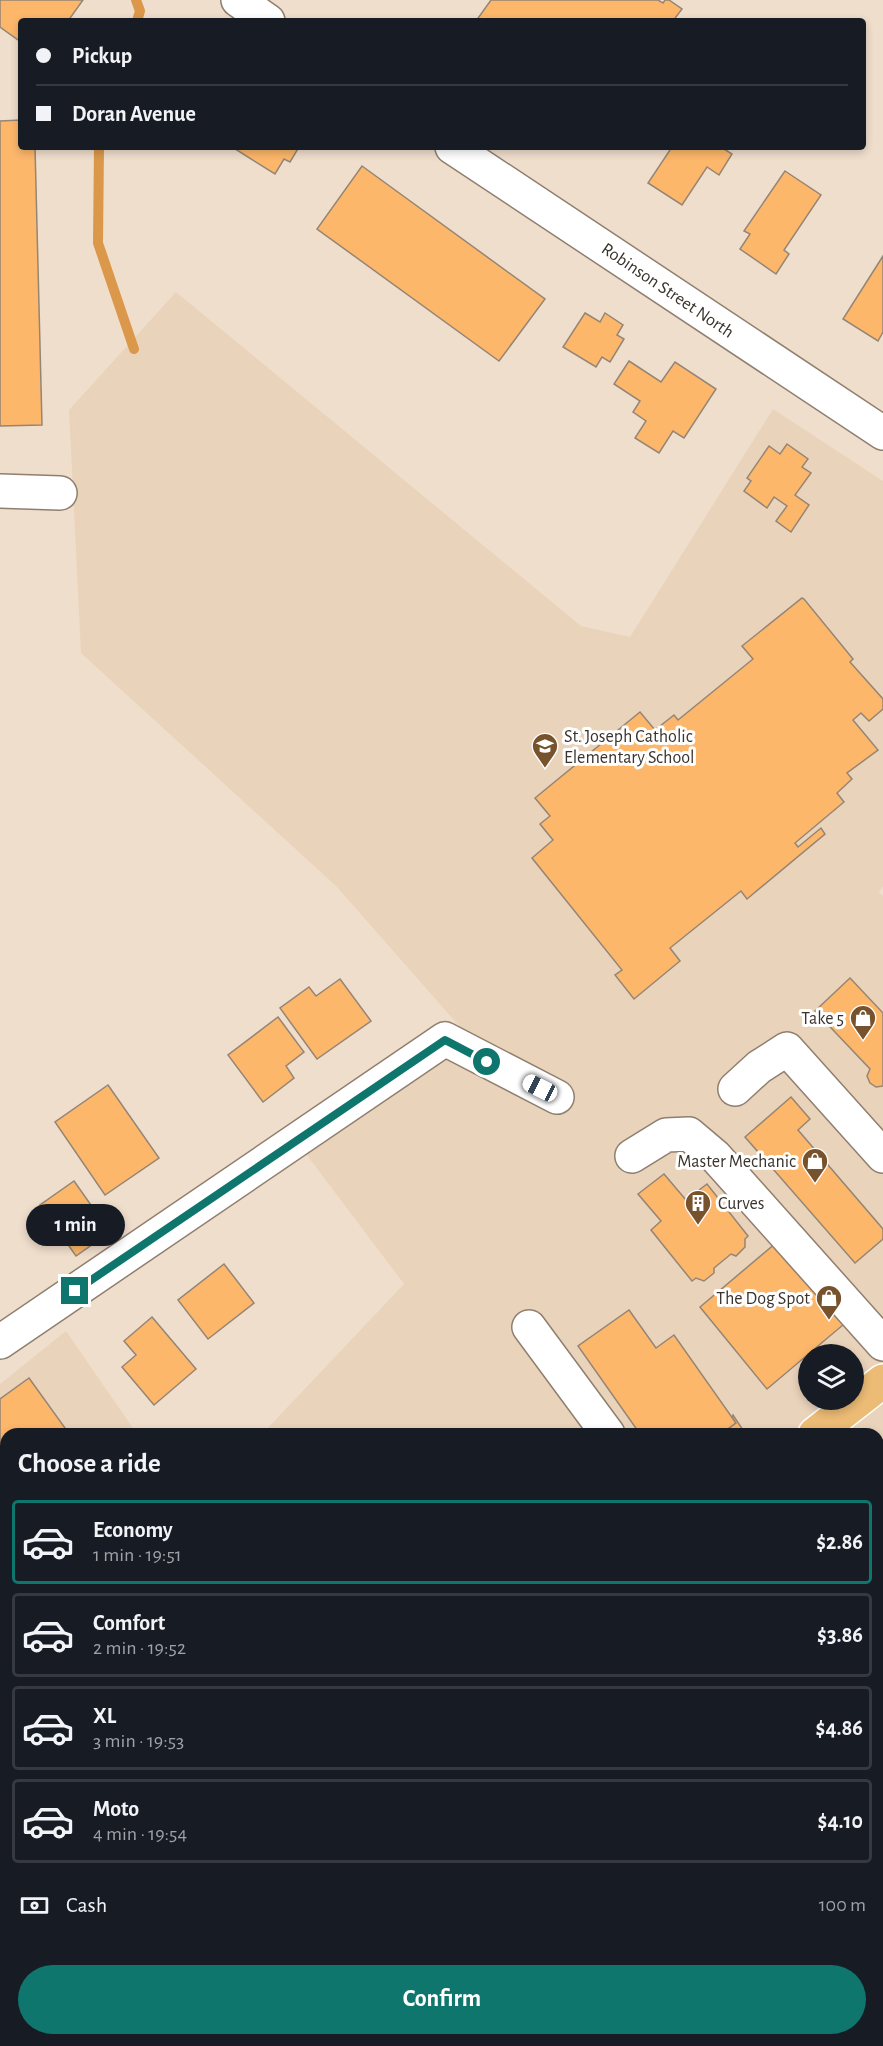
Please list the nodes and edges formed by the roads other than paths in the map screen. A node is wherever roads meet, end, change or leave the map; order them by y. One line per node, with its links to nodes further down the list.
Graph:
1 (238, 0): 2 (street)
2 (264, 18)
3 (457, 150): 4 (street, Robinson Street North)
4 (883, 433)
5 (0, 491): 6 (street)
6 (60, 494)
7 (735, 1089): 9 (street)
8 (557, 1096): 12 (street)
9 (881, 1149)
10 (632, 1156): 13 (street)
11 (529, 1328): 15 (street)
12 (0, 1342)
13 (883, 1344)
14 (883, 1381): 16 (main road)
15 (604, 1428)
16 (823, 1428)

